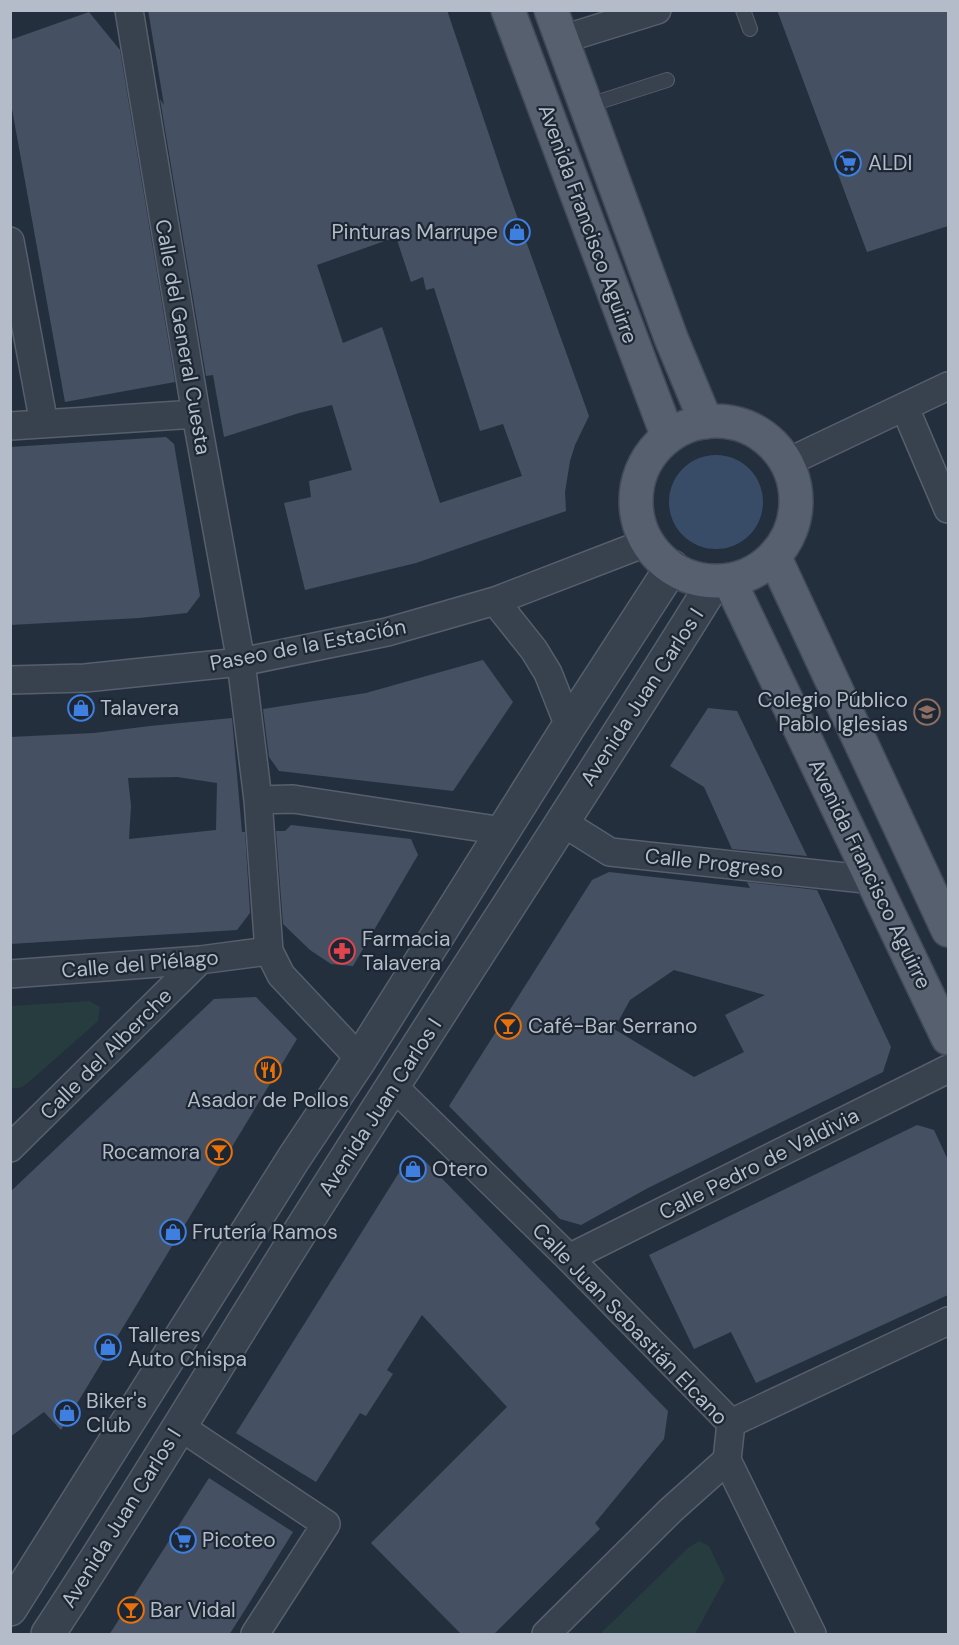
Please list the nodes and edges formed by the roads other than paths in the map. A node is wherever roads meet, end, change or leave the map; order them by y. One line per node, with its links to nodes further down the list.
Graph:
1 (129, 10): 12 (street, Calle del General Cuesta)
2 (508, 10): 16 (main road, Avenida Francisco Aguirre)
3 (657, 10): 5 (street)
4 (743, 10): 6 (lane)
5 (556, 25): 8 (main road, Avenida Francisco Aguirre)
6 (750, 29)
7 (667, 80): 8 (lane)
8 (586, 106): 13 (main road, Avenida Francisco Aguirre)
9 (10, 242): 14 (street)
10 (948, 386): 11 (street)
11 (905, 408): 17 (street); 18 (street)
12 (196, 414): 14 (street); 24 (street, Calle del General Cuesta)
13 (706, 422): 16 (main road); 17 (main road)
14 (44, 424): 15 (street)
15 (10, 426)
16 (669, 437): 19 (main road)
17 (786, 463): 20 (main road)
18 (948, 509)
19 (648, 543): 21 (main road); 23 (street, Paseo de la Estación)
20 (774, 556): 22 (main road); 31 (main road)
21 (672, 567): 22 (main road); 26 (street, Avenida Juan Carlos I)
22 (722, 581): 28 (street, Avenida Juan Carlos I); 30 (main road, Avenida Francisco Aguirre)
23 (495, 601): 24 (street, Paseo de la Estación); 26 (street)
24 (241, 663): 25 (street, Paseo de la Estación); 27 (street, Calle del General Cuesta)
25 (10, 680)
26 (568, 726): 29 (street, Avenida Juan Carlos I)
27 (258, 800): 29 (street); 32 (street, Calle del General Cuesta)
28 (562, 822): 30 (street, Calle Progreso); 38 (street, Avenida Juan Carlos I)
29 (503, 831): 36 (street, Avenida Juan Carlos I)
30 (874, 880): 35 (main road, Avenida Francisco Aguirre)
31 (948, 930)
32 (269, 951): 33 (street, Calle del Piélago); 36 (street)
33 (201, 960): 34 (street, Calle del Piélago); 39 (street, Calle del Alberche)
34 (10, 974)
35 (948, 1038)
36 (360, 1059): 45 (street, Avenida Juan Carlos I)
37 (948, 1069): 40 (street, Calle Pedro de Valdivia)
38 (394, 1087): 40 (street, Calle Juan Sebastián Elcano); 43 (street, Avenida Juan Carlos I)
39 (14, 1136)
40 (569, 1258): 42 (street, Calle Juan Sebastián Elcano)
41 (948, 1321): 42 (street)
42 (731, 1423): 44 (street, Calle Juan Sebastián Elcano)
43 (179, 1426): 46 (street, Avenida Juan Carlos I); 47 (street)
44 (727, 1460): 48 (street); 49 (street)
45 (11, 1605)
46 (48, 1635)
47 (255, 1635)
48 (546, 1635)
49 (812, 1635)

